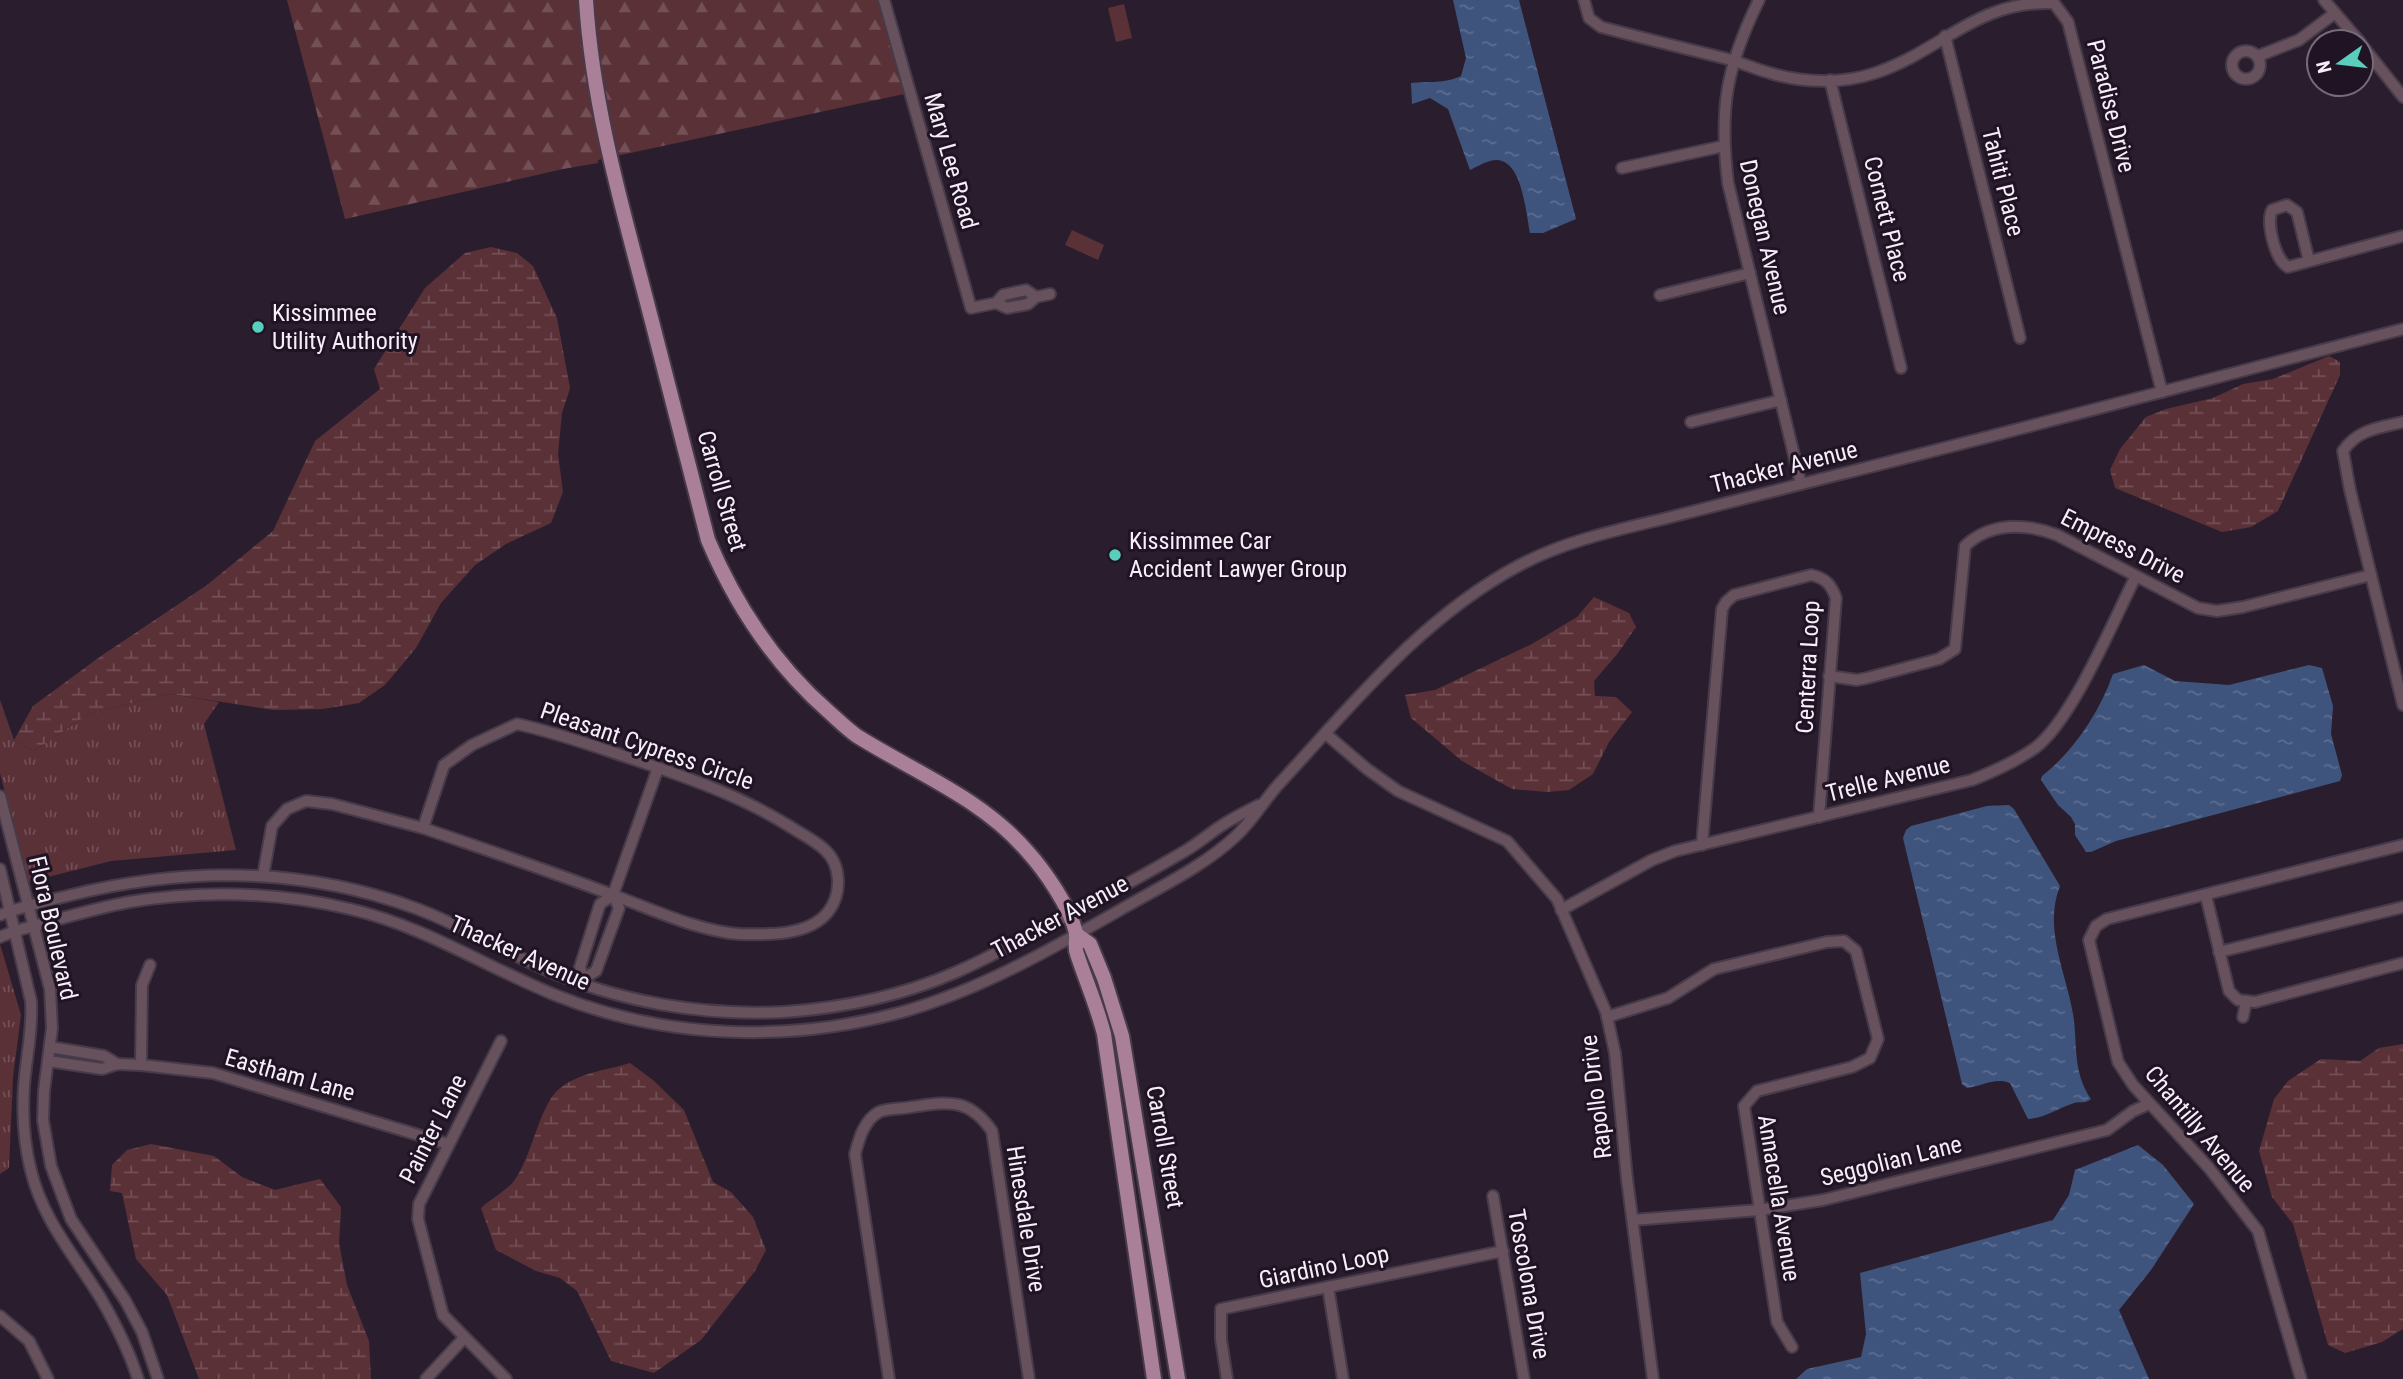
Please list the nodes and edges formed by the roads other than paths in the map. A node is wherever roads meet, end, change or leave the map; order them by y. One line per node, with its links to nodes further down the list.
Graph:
1 (586, 0): 49 (main road, Carroll Street)
2 (884, 0): 19 (street, Mary Lee Road)
3 (1584, 0): 10 (street, Paradise Drive)
4 (1759, 0): 10 (street, Donegan Avenue)
5 (2324, 0): 6 (street)
6 (2335, 13): 7 (street); 9 (street)
7 (2348, 28)
8 (1945, 36): 12 (street, Paradise Drive); 22 (street, Tahiti Place); 24 (street, Paradise Drive)
9 (2258, 56)
10 (1735, 61): 12 (street, Paradise Drive); 14 (street, Donegan Avenue)
11 (2375, 62): 13 (street)
12 (1830, 80): 23 (street, Cornett Place)
13 (2403, 97)
14 (1724, 146): 15 (street); 18 (street, Donegan Avenue)
15 (1622, 168)
16 (2403, 236): 17 (street)
17 (2309, 261): 17 (street)
18 (1750, 273): 20 (street); 25 (street, Donegan Avenue)
19 (1050, 295)
20 (1660, 295)
21 (2403, 329): 24 (street, Thacker Avenue)
22 (2020, 338)
23 (1901, 368)
24 (2162, 392): 28 (street, Thacker Avenue)
25 (1781, 400): 26 (street); 28 (street, Donegan Avenue)
26 (1691, 422)
27 (2403, 422): 29 (street)
28 (1801, 484): 33 (street, Thacker Avenue)
29 (2371, 575): 30 (street, Empress Drive); 32 (street)
30 (2136, 576): 31 (street, Empress Drive); 37 (street, Trelle Avenue)
31 (1829, 676): 37 (street, Centerra Loop); 39 (street, Centerra Loop)
32 (2403, 705)
33 (1326, 734): 36 (street, Thacker Avenue); 47 (street, Rapollo Drive)
34 (659, 768): 38 (street, Pleasant Cypress Circle); 43 (street); 43 (street, Pleasant Cypress Circle)
35 (0, 796): 45 (street, Flora Boulevard)
36 (1262, 803): 49 (street, Thacker Avenue); 52 (street, Thacker Avenue)
37 (1819, 817): 39 (street, Trelle Avenue)
38 (423, 828): 42 (street, Pleasant Cypress Circle); 43 (street, Pleasant Cypress Circle)
39 (1702, 845): 47 (street, Trelle Avenue)
40 (2403, 845): 44 (street, Chantilly Avenue)
41 (0, 869): 48 (street, Flora Boulevard)
42 (263, 876): 45 (street, Thacker Avenue); 57 (street, Thacker Avenue)
43 (613, 895): 57 (street); 57 (street)
44 (2206, 896): 54 (street); 68 (street, Chantilly Avenue)
45 (29, 906): 48 (street, Thacker Avenue); 50 (street, Flora Boulevard)
46 (2403, 907): 54 (street)
47 (1562, 910): 60 (street, Rapollo Drive)
48 (5, 913): 51 (street, Flora Boulevard)
49 (1068, 916): 52 (main road, Carroll Street); 57 (street, Thacker Avenue)
50 (34, 926): 51 (street, Thacker Avenue); 59 (street, Thacker Avenue); 63 (street, Flora Boulevard)
51 (15, 931): 53 (street, Thacker Avenue); 80 (street, Flora Boulevard)
52 (1076, 934): 59 (street, Thacker Avenue); 67 (main road, Carroll Street); 73 (main road, Carroll Street)
53 (0, 937)
54 (2219, 952): 58 (street)
55 (2403, 963): 58 (street)
56 (150, 965): 66 (street)
57 (582, 982): 59 (street)
58 (2246, 1002): 61 (street)
59 (575, 1003)
60 (1607, 1017): 71 (street, Annacella Avenue); 72 (street, Rapollo Drive)
61 (2243, 1017)
62 (501, 1041): 69 (street, Painter Lane)
63 (50, 1047): 64 (street, Flora Boulevard); 65 (street, Eastham Lane)
64 (48, 1061): 65 (street, Eastham Lane); 81 (street, Flora Boulevard)
65 (117, 1064): 66 (street, Eastham Lane)
66 (141, 1065): 69 (street, Eastham Lane)
67 (1111, 1084): 73 (main road); 86 (main road, Carroll Street)
68 (2149, 1104): 71 (street, Seggolian Lane); 92 (street, Chantilly Avenue)
69 (448, 1144): 77 (street, Painter Lane)
70 (1493, 1196): 74 (street, Toscolona Drive)
71 (1759, 1210): 72 (street, Seggolian Lane); 78 (street, Annacella Avenue)
72 (1633, 1220): 91 (street, Rapollo Drive)
73 (1157, 1240): 87 (main road, Carroll Street)
74 (1503, 1251): 75 (street, Giardino Loop); 90 (street, Toscolona Drive)
75 (1328, 1287): 88 (street, Giardino Loop); 89 (street)
76 (0, 1316): 79 (street)
77 (464, 1338): 82 (street); 83 (street, Painter Lane)
78 (1791, 1347)
79 (48, 1379)
80 (138, 1379)
81 (159, 1379)
82 (426, 1379)
83 (506, 1379)
84 (889, 1379): 85 (street, Hinesdale Drive)
85 (1029, 1379)
86 (1154, 1379)
87 (1178, 1379)
88 (1227, 1379)
89 (1343, 1379)
90 (1524, 1379)
91 (1653, 1379)
92 (2301, 1379)

